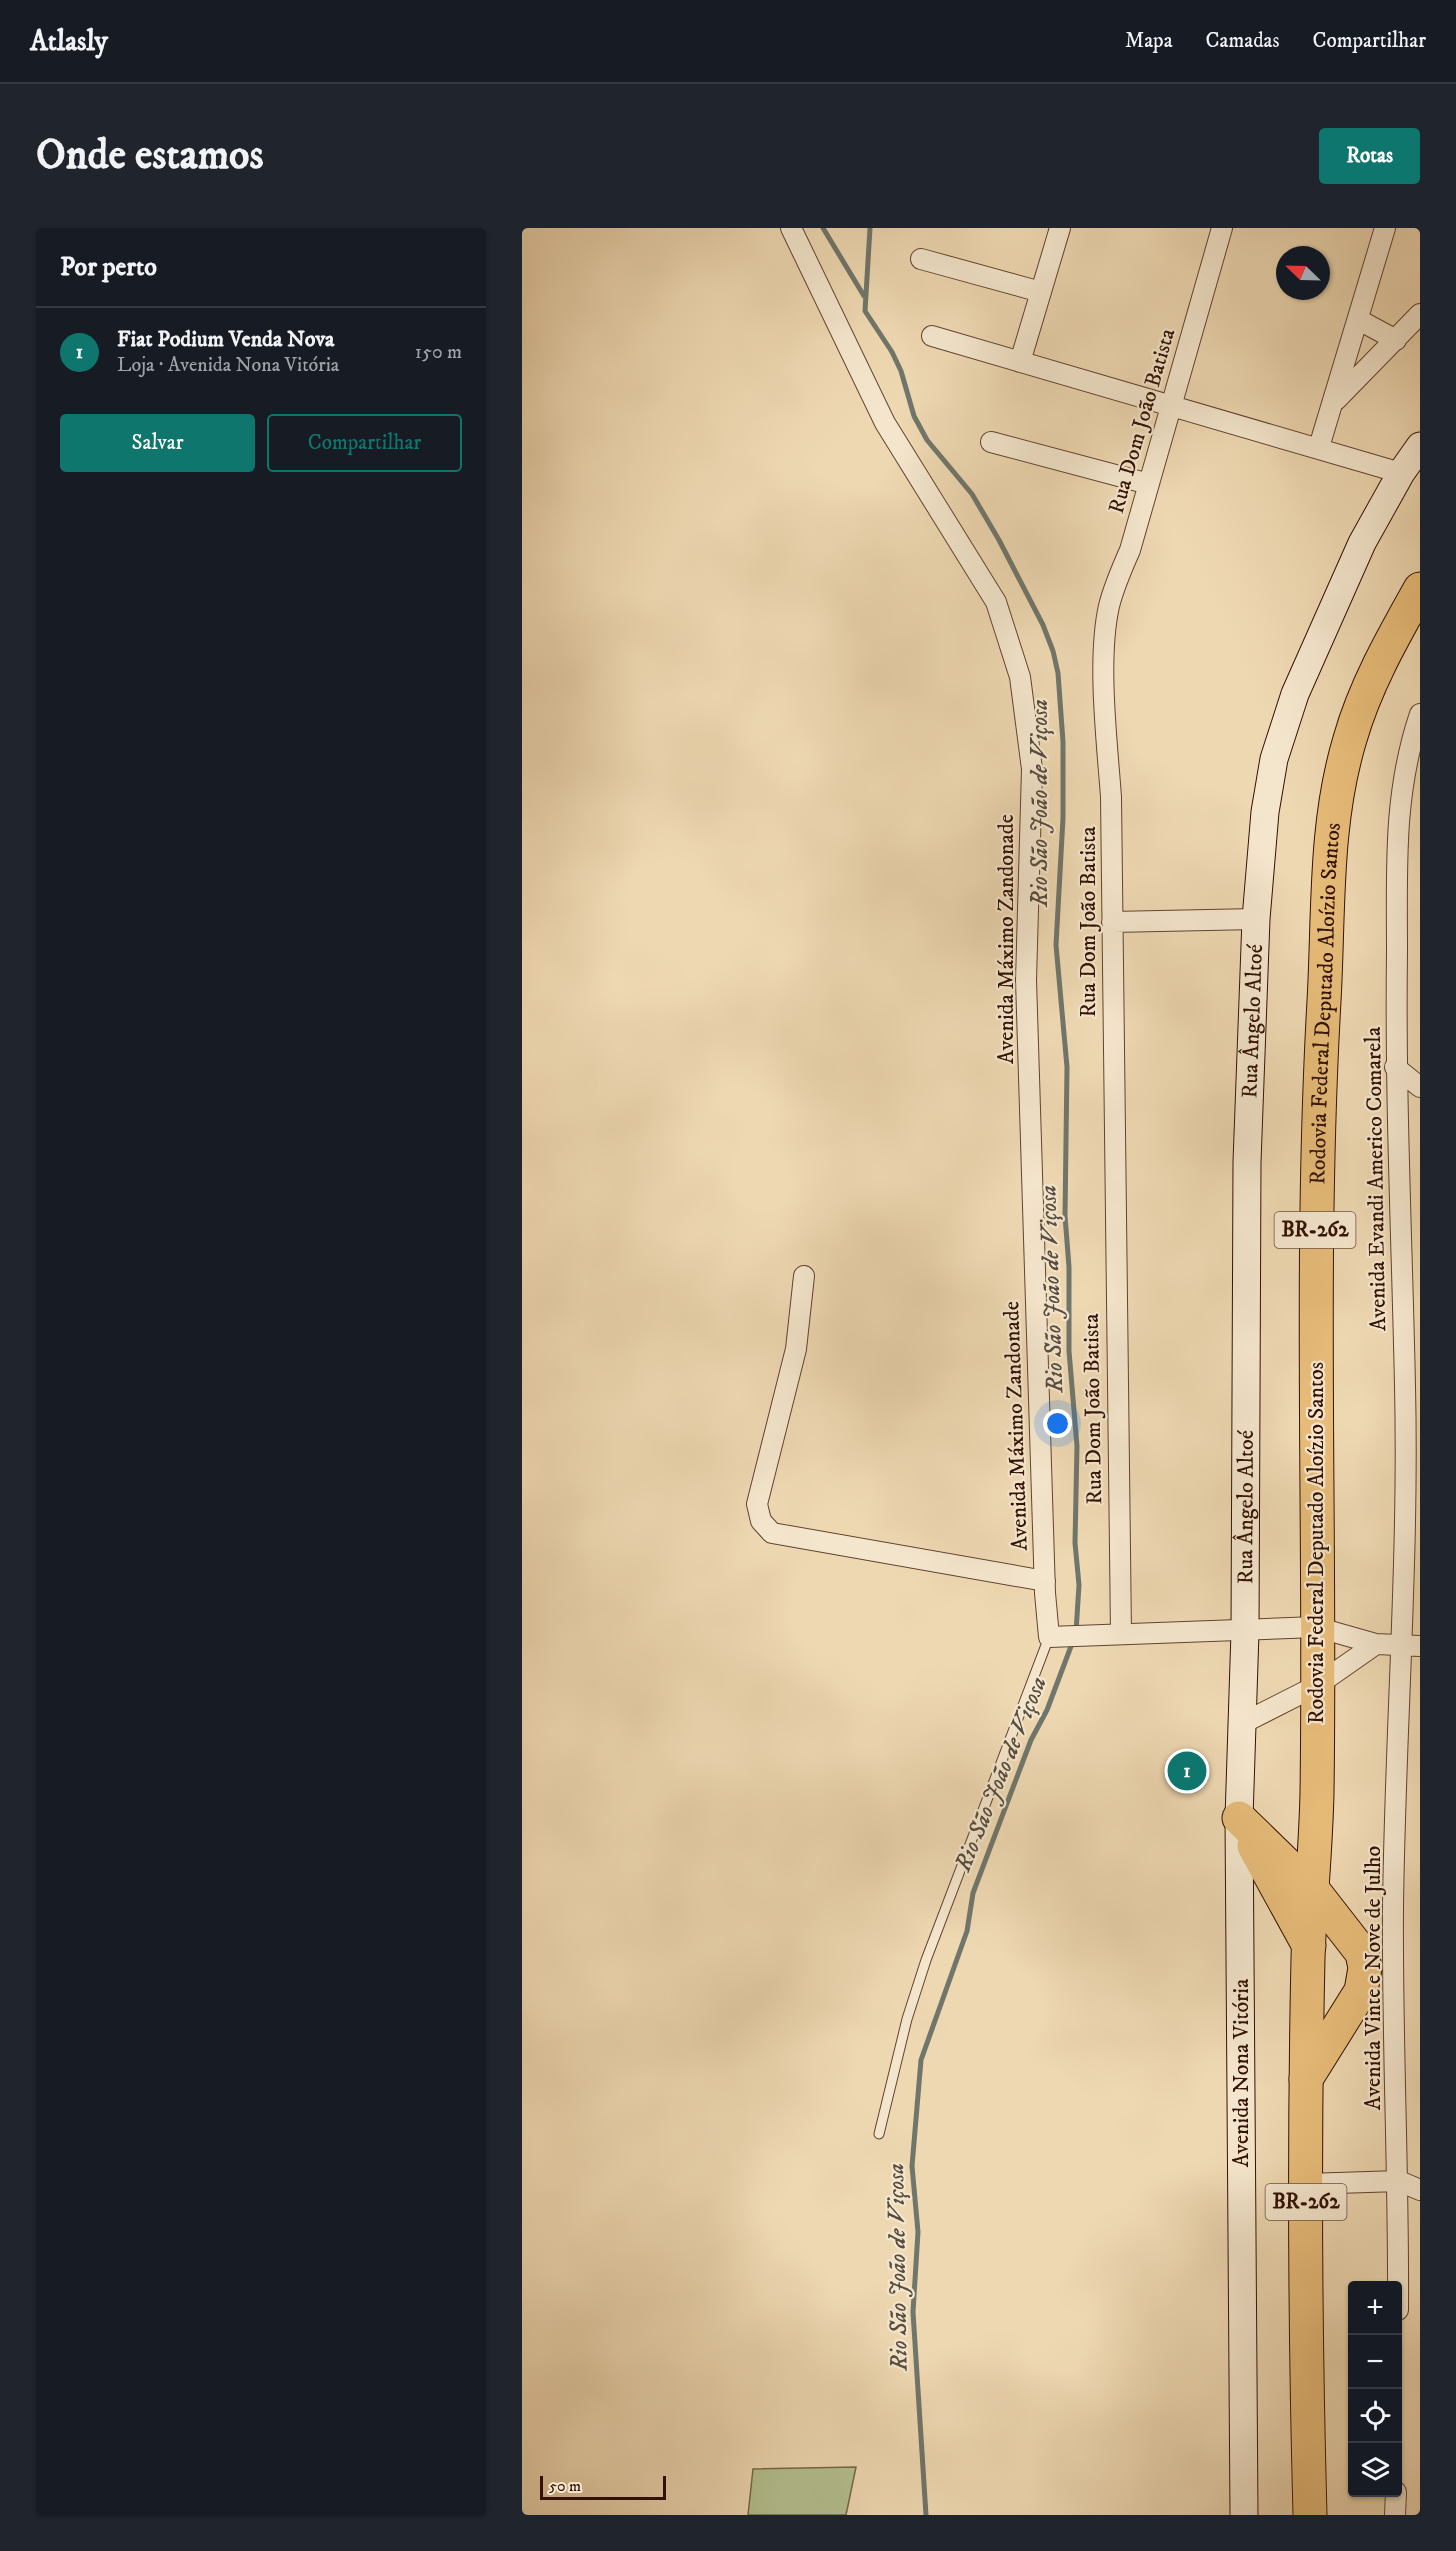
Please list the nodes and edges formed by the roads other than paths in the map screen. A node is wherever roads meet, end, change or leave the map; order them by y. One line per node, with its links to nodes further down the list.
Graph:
1 (792, 228): 27 (street, Avenida Máximo Zandonade)
2 (1060, 228): 6 (street)
3 (1222, 228): 13 (street, Rua Dom João Batista)
4 (1385, 228): 8 (street)
5 (921, 259): 6 (street)
6 (1041, 292): 11 (street)
7 (1420, 314): 10 (street)
8 (1359, 320): 10 (street); 12 (street)
9 (932, 336): 11 (street)
10 (1396, 340): 12 (street)
11 (1020, 362): 13 (street)
12 (1333, 402): 16 (street)
13 (1171, 407): 16 (street); 18 (street, Rua Dom João Batista)
14 (991, 442): 18 (street)
15 (1420, 446): 17 (street, Rua Ângelo Altoé)
16 (1319, 447): 17 (street)
17 (1401, 473): 21 (street, Rua Ângelo Altoé)
18 (1149, 484): 22 (street, Rua Dom João Batista)
19 (1420, 589): 28 (highway, Rodovia Federal Deputado Aloízio Santos / BR-262)
20 (1420, 714): 23 (street, Avenida Evandi Americo Comarela)
21 (1256, 919): 22 (street); 29 (street, Rua Ângelo Altoé)
22 (1112, 922): 30 (street, Rua Dom João Batista)
23 (1395, 1067): 24 (street); 26 (street, Avenida Evandi Americo Comarela)
24 (1420, 1087)
25 (804, 1276): 27 (street)
26 (1412, 1390): 33 (street, Avenida Evandi Americo Comarela)
27 (1045, 1581): 31 (street, Avenida Máximo Zandonade)
28 (1316, 1628): 29 (street); 32 (street); 34 (highway, Rodovia Federal Deputado Aloízio Santos / BR-262)
29 (1245, 1632): 30 (street); 35 (street, Avenida Nona Vitória)
30 (1114, 1634): 31 (street)
31 (1053, 1637): 40 (lane)
32 (1376, 1644): 33 (street); 34 (street)
33 (1411, 1645): 41 (street, Avenida Vinte e Nove de Julho)
34 (1316, 1686): 35 (street); 37 (highway, Rodovia Federal Deputado Aloízio Santos / BR-262)
35 (1243, 1724): 36 (street, Avenida Nona Vitória)
36 (1239, 1818): 37 (highway); 38 (highway); 46 (street, Avenida Nona Vitória)
37 (1313, 1890): 38 (highway, Rodovia Federal Deputado Aloízio Santos / BR-262); 39 (highway)
38 (1309, 1946): 39 (highway, Rodovia Federal Deputado Aloízio Santos / BR-262)
39 (1306, 2079): 42 (highway, Rodovia Federal Deputado Aloízio Santos / BR-262)
40 (879, 2134)
41 (1399, 2181): 42 (street); 43 (street); 44 (street, Avenida Vinte e Nove de Julho)
42 (1306, 2184): 47 (highway, Rodovia Federal Deputado Aloízio Santos / BR-262)
43 (1420, 2190)
44 (1398, 2281)
45 (1396, 2497): 48 (street)
46 (1244, 2515)
47 (1310, 2515)
48 (1395, 2515)

